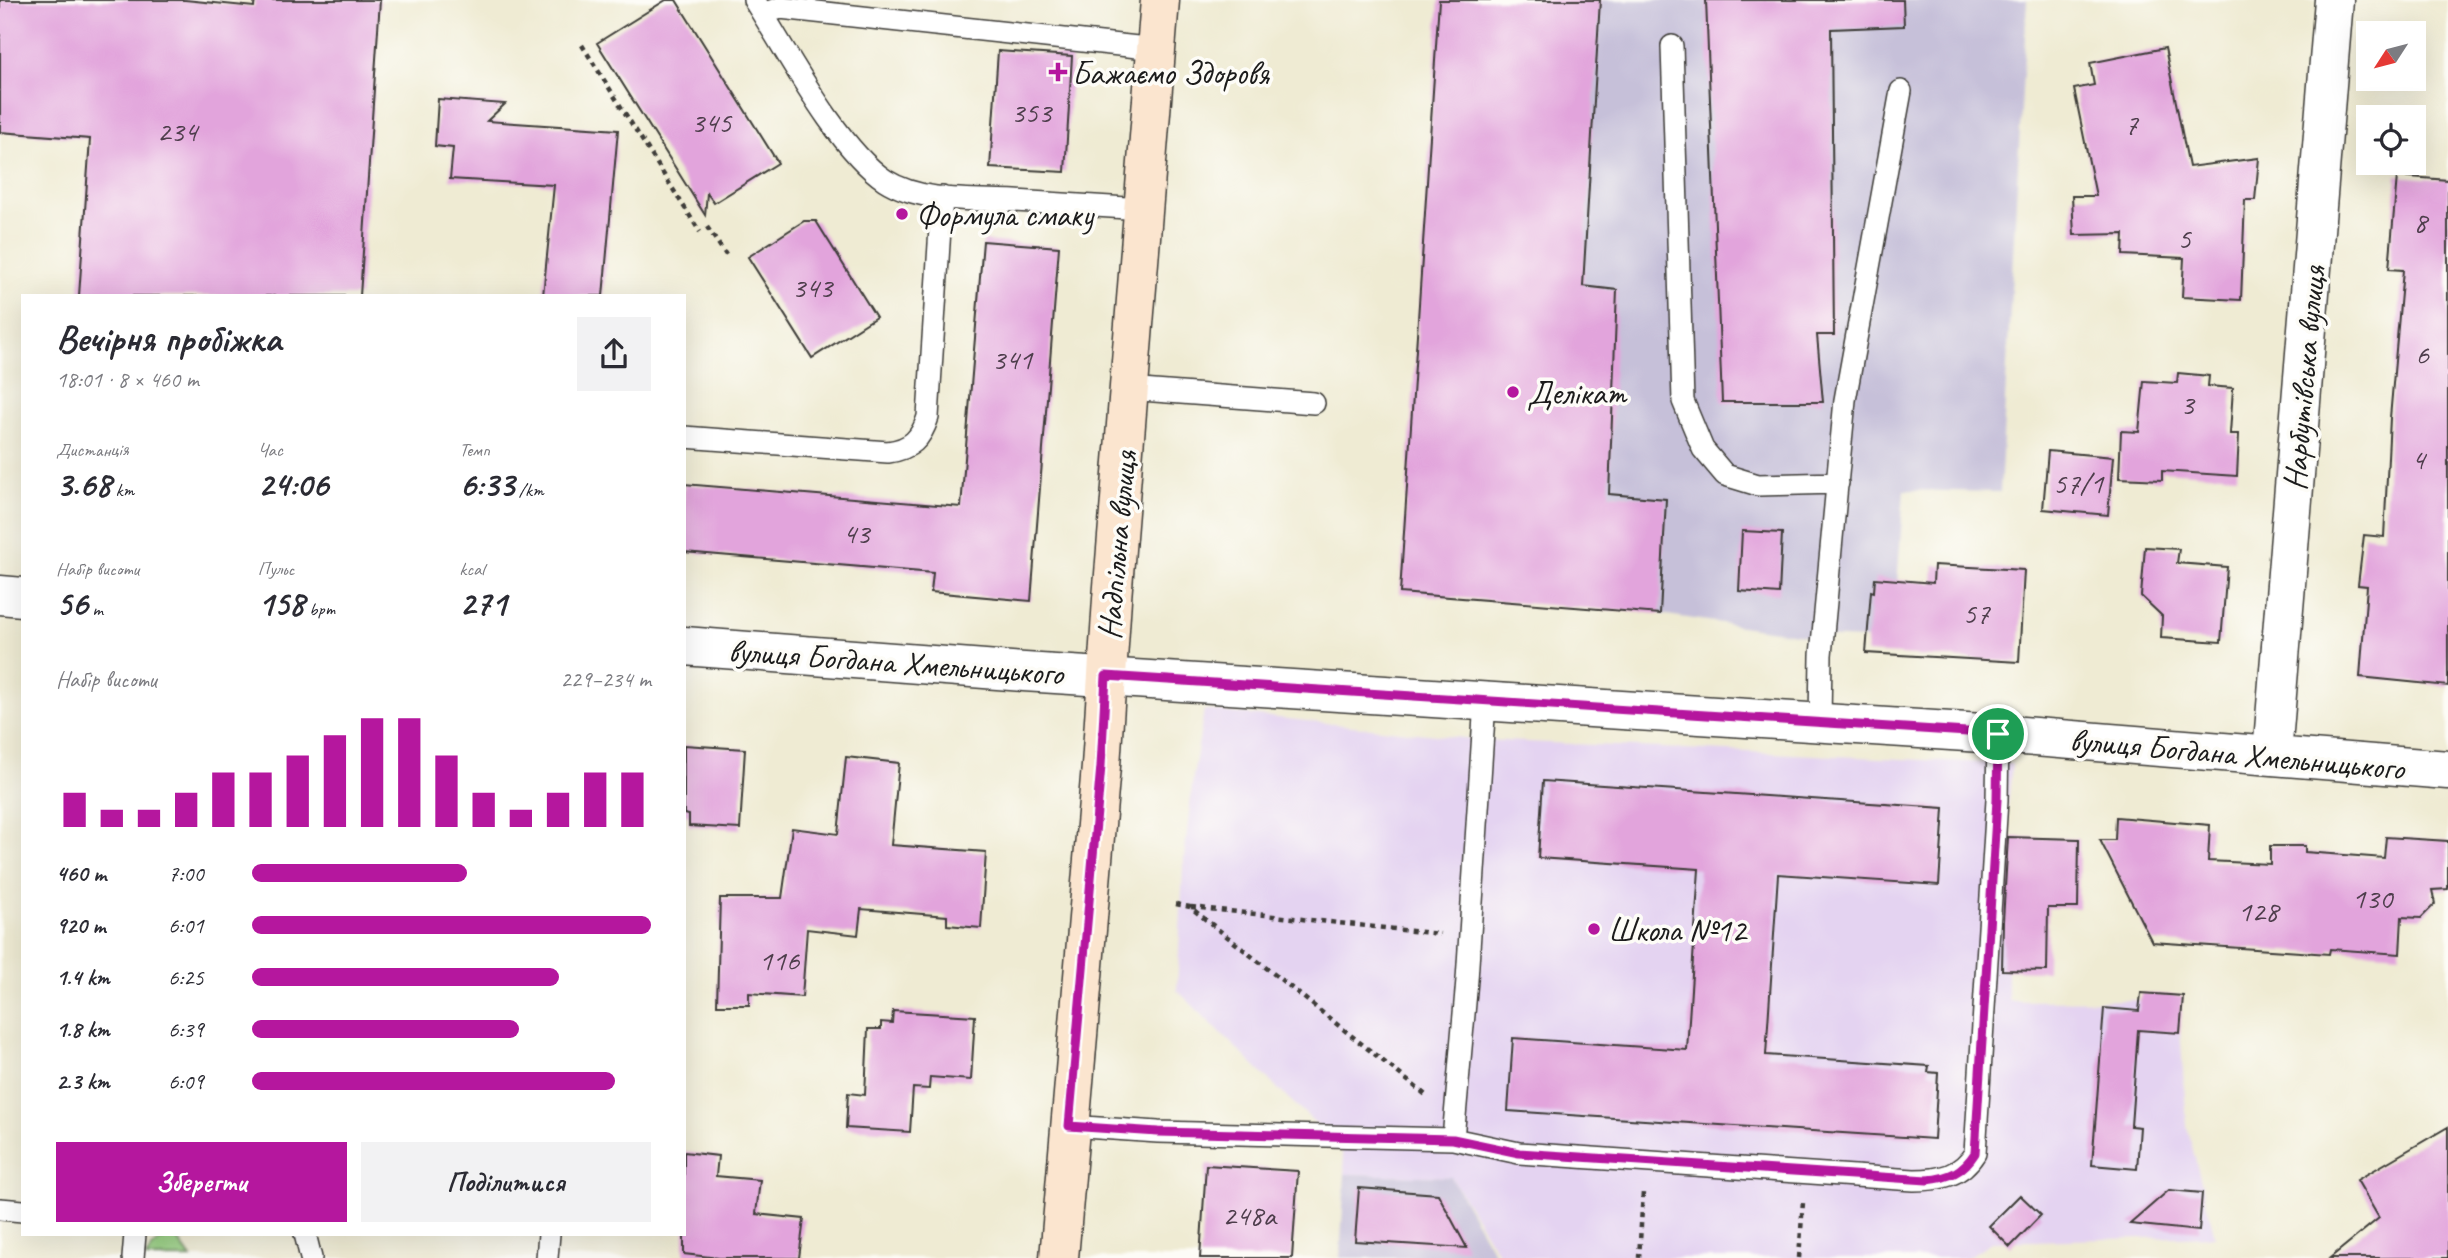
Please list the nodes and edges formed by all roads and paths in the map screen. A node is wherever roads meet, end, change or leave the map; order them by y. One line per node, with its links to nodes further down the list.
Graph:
1 (1160, 0): 6 (main road, Надпільна вулиця)
2 (2334, 0): 24 (street, Нарбутівська вулиця)
3 (759, 7): 6 (lane); 8 (lane)
4 (582, 45): 11 (path)
5 (1672, 46): 16 (lane)
6 (1156, 49): 9 (main road, Надпільна вулиця)
7 (1901, 91): 16 (lane)
8 (942, 197): 9 (lane); 15 (lane)
9 (1143, 209): 13 (main road, Надпільна вулиця)
10 (707, 227): 12 (path)
11 (700, 232)
12 (726, 255)
13 (1128, 389): 14 (lane); 20 (main road, Надпільна вулиця)
14 (1314, 403)
15 (686, 437)
16 (1838, 483): 22 (lane)
17 (0, 595): 18 (street)
18 (21, 597)
19 (686, 646): 20 (street, вулиця Богдана Хмельницького)
20 (1106, 676): 21 (street, вулиця Богдана Хмельницького); 29 (main road, Надпільна вулиця)
21 (1485, 701): 22 (street, вулиця Богдана Хмельницького); 28 (lane)
22 (1820, 722): 23 (street, вулиця Богдана Хмельницького)
23 (1998, 734): 24 (street, вулиця Богдана Хмельницького); 32 (lane)
24 (2272, 755): 25 (street, вулиця Богдана Хмельницького)
25 (2448, 770)
26 (1176, 904): 27 (path)
27 (1190, 907): 28 (path); 30 (path)
28 (1469, 937): 30 (lane)
29 (1069, 1126): 30 (lane); 41 (main road, Надпільна вулиця)
30 (1454, 1128): 31 (lane)
31 (1644, 1163): 32 (lane); 42 (path)
32 (1805, 1173): 43 (path)
33 (0, 1209): 34 (lane)
34 (21, 1211)
35 (135, 1236): 38 (lane)
36 (305, 1236): 39 (lane)
37 (549, 1236): 40 (lane)
38 (133, 1258)
39 (311, 1258)
40 (547, 1258)
41 (1059, 1258)
42 (1639, 1258)
43 (1799, 1258)

